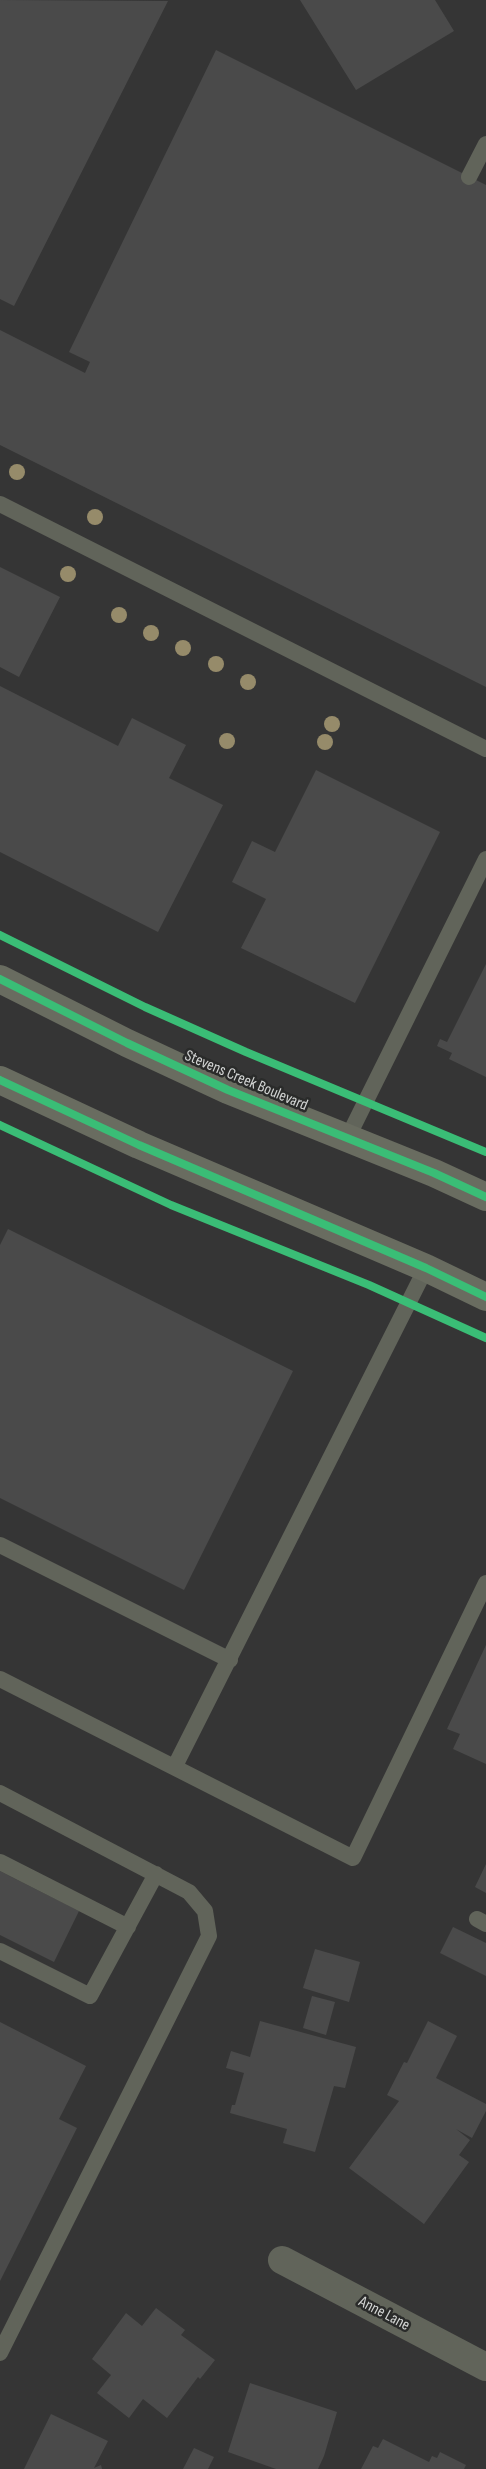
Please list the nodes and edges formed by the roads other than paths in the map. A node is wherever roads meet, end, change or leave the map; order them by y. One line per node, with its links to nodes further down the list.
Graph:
1 (486, 144): 2 (lane)
2 (469, 177)
3 (0, 504): 4 (lane)
4 (486, 749)
5 (486, 859): 8 (lane)
6 (0, 979): 8 (main road, Stevens Creek Boulevard)
7 (0, 1080): 10 (main road)
8 (348, 1137): 9 (main road, Stevens Creek Boulevard)
9 (486, 1197)
10 (426, 1268): 11 (main road); 14 (lane)
11 (486, 1297)
12 (0, 1545): 14 (lane)
13 (486, 1583): 16 (lane)
14 (230, 1660): 16 (lane)
15 (0, 1679): 16 (lane)
16 (175, 1766)
17 (0, 1793): 19 (lane)
18 (0, 1862): 20 (lane)
19 (156, 1874): 20 (lane); 23 (lane)
20 (128, 1926): 21 (lane)
21 (0, 1951)
22 (282, 2260): 24 (street, Anne Lane)
23 (0, 2353)
24 (486, 2367)

